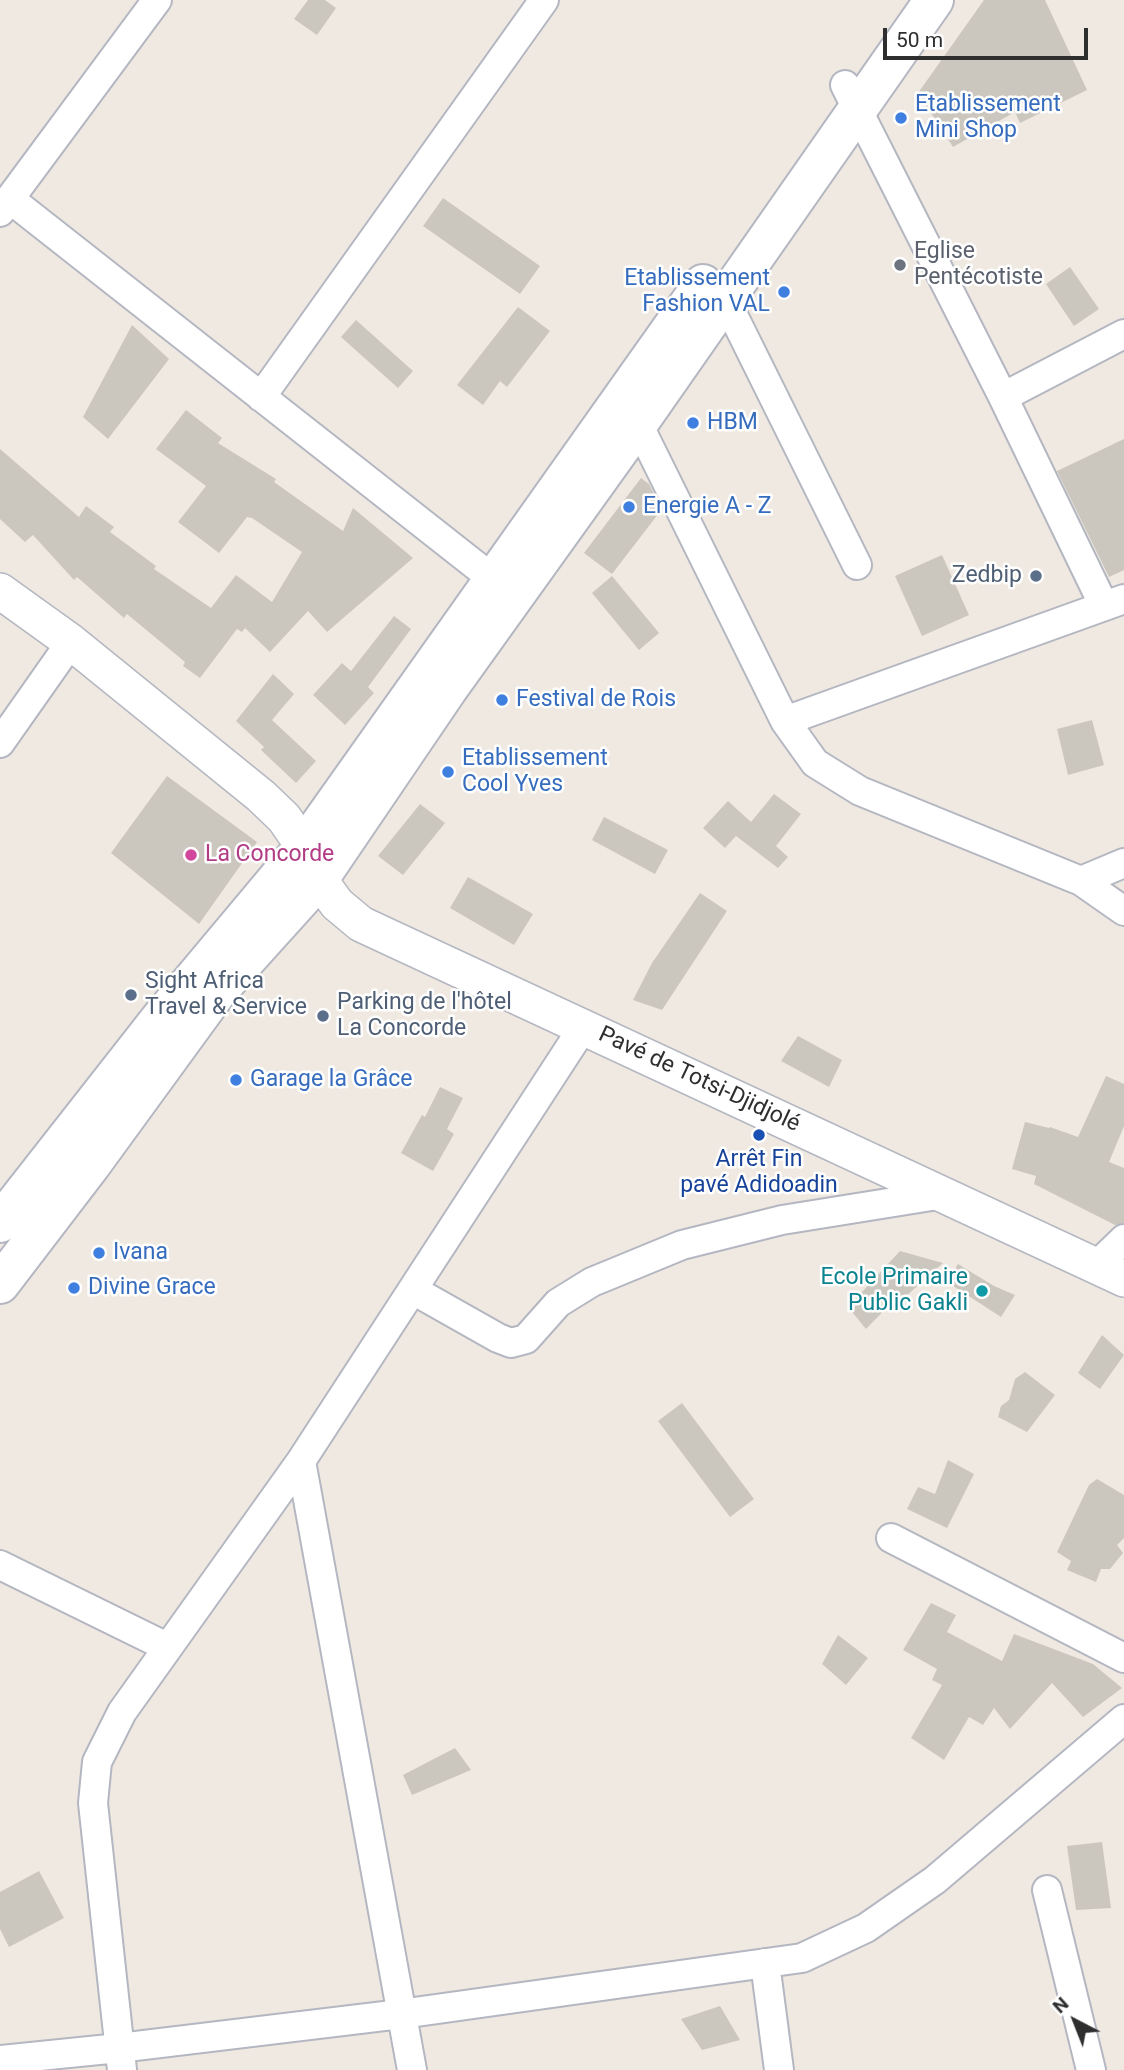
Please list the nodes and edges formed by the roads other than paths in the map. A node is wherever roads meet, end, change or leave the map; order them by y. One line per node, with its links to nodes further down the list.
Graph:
1 (157, 0): 6 (street)
2 (544, 0): 9 (street)
3 (903, 0): 5 (main road)
4 (934, 0): 5 (main road)
5 (852, 97): 7 (main road); 10 (street); 13 (main road)
6 (5, 205): 9 (street)
7 (725, 299): 11 (main road); 12 (street)
8 (1124, 334): 10 (street)
9 (261, 397): 13 (street)
10 (1003, 397): 15 (street)
11 (638, 424): 17 (street); 19 (main road)
12 (856, 565)
13 (493, 579): 19 (main road)
14 (0, 591): 16 (street, Pavé de Totsi-Djidjolé)
15 (1114, 602): 17 (street)
16 (71, 642): 18 (street); 19 (street, Pavé de Totsi-Djidjolé)
17 (785, 721): 21 (street)
18 (0, 743)
19 (311, 863): 23 (street, Pavé de Totsi-Djidjolé); 25 (main road); 28 (main road)
20 (1124, 863): 21 (street)
21 (1081, 881): 22 (street)
22 (1124, 911)
23 (584, 1027): 24 (street, Pavé de Totsi-Djidjolé); 29 (street)
24 (944, 1194): 27 (street, Pavé de Totsi-Djidjolé); 29 (street)
25 (0, 1223)
26 (1124, 1239): 27 (street)
27 (1110, 1273)
28 (0, 1284)
29 (412, 1290): 30 (street)
30 (301, 1461): 33 (street); 38 (street)
31 (891, 1538): 34 (street)
32 (0, 1565): 33 (street)
33 (167, 1647): 39 (street)
34 (1124, 1658)
35 (1124, 1719): 37 (street)
36 (1047, 1890): 43 (street)
37 (765, 1963): 38 (street); 42 (street)
38 (401, 2014): 39 (street); 41 (street)
39 (121, 2059): 40 (street)
40 (0, 2060)
41 (412, 2070)
42 (779, 2070)
43 (1091, 2070)

